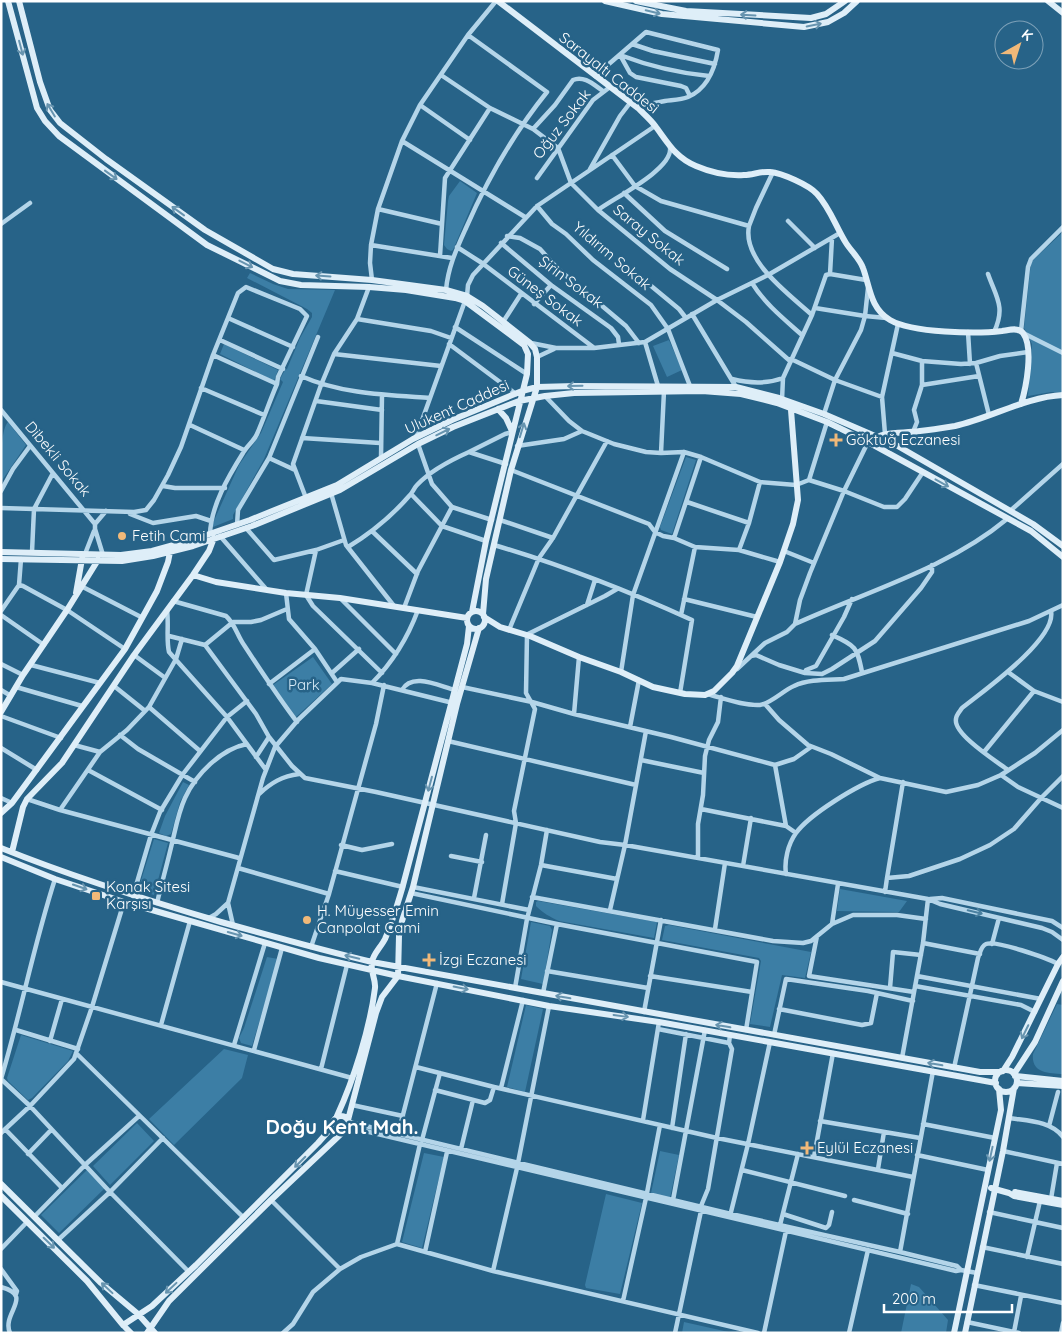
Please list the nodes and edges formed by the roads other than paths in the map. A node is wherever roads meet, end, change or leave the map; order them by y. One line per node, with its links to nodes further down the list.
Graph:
1 (8, 1): 64 (street, one-way to 64)
2 (19, 1): 64 (street, one-way to 2)
3 (497, 1): 10 (street); 15 (street, Sarayaltı Caddesi)
4 (605, 1): 7 (street, one-way to 7)
5 (636, 1): 6 (street, one-way to 5)
6 (845, 1)
7 (857, 1)
8 (1048, 1): 9 (street)
9 (1063, 13)
10 (468, 35): 14 (street); 23 (street)
11 (632, 44): 12 (street); 13 (street); 13 (street)
12 (620, 56): 15 (street); 16 (street); 19 (street)
13 (716, 64): 16 (street)
14 (442, 75): 21 (street); 22 (street)
15 (595, 76): 17 (street, Sarayaltı Caddesi)
16 (710, 76): 19 (street)
17 (610, 87): 18 (street, Oğuz Sokak); 20 (street, Sarayaltı Caddesi)
18 (603, 91): 25 (street); 28 (street, Oğuz Sokak)
19 (690, 96): 20 (street)
20 (630, 103): 24 (street, Sarayaltı Caddesi); 31 (street)
21 (420, 106): 26 (street); 27 (street)
22 (490, 108): 23 (street); 26 (street)
23 (522, 123): 25 (street); 37 (street)
24 (656, 126): 29 (street, Sarayaltı Caddesi); 30 (street)
25 (533, 129): 28 (street)
26 (470, 140): 32 (street)
27 (402, 141): 32 (street); 41 (street)
28 (558, 148): 34 (street, Oğuz Sokak); 35 (street)
29 (670, 148): 33 (street, Sarayaltı Caddesi); 36 (street)
30 (612, 155): 31 (street); 36 (street)
31 (590, 169): 35 (street)
32 (449, 171): 37 (street); 46 (street)
33 (773, 172): 47 (street); 49 (street, Sarayaltı Caddesi)
34 (537, 178)
35 (571, 183): 40 (street); 42 (street, Saray Sokak)
36 (635, 186): 38 (street); 47 (street)
37 (482, 191): 43 (street); 54 (street)
38 (624, 192): 42 (street); 59 (street)
39 (30, 203): 45 (street)
40 (537, 206): 43 (street); 85 (street, Yıldırım Sokak)
41 (378, 209): 46 (street); 53 (street)
42 (598, 210): 72 (street, Saray Sokak)
43 (525, 217): 50 (street)
44 (788, 221): 55 (street)
45 (1, 224)
46 (442, 224): 56 (street)
47 (749, 226): 62 (street)
48 (1063, 227): 88 (street)
49 (840, 233): 51 (street); 63 (street, Sarayaltı Caddesi)
50 (507, 236): 52 (street); 95 (street)
51 (832, 238): 55 (street); 60 (street)
52 (501, 243): 58 (street); 66 (street, Şirin Sokak)
53 (371, 245): 56 (street); 64 (street)
54 (457, 247): 57 (street); 58 (street, Güneş Sokak)
55 (815, 248): 62 (street)
56 (440, 256): 57 (street)
57 (452, 258): 69 (street)
58 (482, 264): 70 (street, Güneş Sokak); 71 (street)
59 (728, 269)
60 (830, 274): 63 (street); 74 (street)
61 (988, 274): 87 (street)
62 (768, 275): 65 (street); 76 (street)
63 (866, 280): 68 (street, Sarayaltı Caddesi)
64 (370, 283): 69 (street); 71 (street); 81 (street)
65 (752, 283): 72 (street); 89 (street)
66 (551, 285): 73 (street); 97 (street, Şirin Sokak)
67 (650, 285): 79 (street)
68 (868, 287): 77 (street); 80 (street, Sarayaltı Caddesi)
69 (446, 290): 71 (street)
70 (522, 294): 73 (street, Güneş Sokak); 82 (street)
71 (466, 298): 82 (street); 84 (street); 113 (street)
72 (717, 300): 75 (street); 107 (street, Saray Sokak)
73 (534, 304): 100 (street, Güneş Sokak)
74 (815, 308): 76 (street); 77 (street)
75 (692, 314): 79 (street); 117 (street)
76 (812, 315): 89 (street)
77 (864, 316): 80 (street); 118 (street)
78 (228, 318): 92 (street); 98 (street); 98 (street)
79 (686, 318): 85 (street)
80 (887, 318): 83 (street, Sarayaltı Caddesi)
81 (357, 319): 91 (street); 104 (street)
82 (503, 322): 93 (street)
83 (898, 324): 86 (street, Sarayaltı Caddesi); 102 (street)
84 (455, 328): 91 (street); 113 (street)
85 (668, 329): 94 (street); 123 (street, Yıldırım Sokak)
86 (968, 332): 87 (street, Sarayaltı Caddesi); 110 (street)
87 (994, 332): 88 (street, Sarayaltı Caddesi)
88 (1022, 332): 101 (street); 103 (street)
89 (802, 335): 107 (street)
90 (318, 338): 114 (street)
91 (451, 338): 96 (street)
92 (220, 340): 105 (street); 112 (street)
93 (529, 342): 99 (street); 106 (street)
94 (645, 342): 95 (street); 122 (street)
95 (639, 343): 97 (street)
96 (449, 344): 111 (street); 128 (street)
97 (619, 344): 100 (street)
98 (293, 348): 112 (street)
99 (556, 348): 100 (street); 106 (street)
100 (594, 348)
101 (1028, 352): 109 (street); 138 (street)
102 (892, 353): 108 (street); 132 (street)
103 (1063, 353)
104 (334, 354): 111 (street); 120 (street)
105 (213, 356): 119 (street); 126 (street)
106 (537, 357): 124 (street)
107 (790, 360): 116 (street); 118 (street, Saray Sokak)
108 (922, 361): 110 (street); 121 (street)
109 (976, 363): 110 (street); 115 (street)
110 (970, 364)
111 (440, 366): 133 (street)
112 (283, 369): 119 (street)
113 (527, 374): 128 (street)
114 (301, 376): 120 (street); 165 (street)
115 (978, 376): 121 (street); 145 (street)
116 (783, 378): 117 (street); 135 (street)
117 (732, 379): 125 (street)
118 (835, 380): 132 (street, Saray Sokak); 143 (street)
119 (277, 384): 144 (street)
120 (321, 385): 129 (street); 136 (street)
121 (922, 385): 150 (street)
122 (658, 386): 123 (street, Ulukent Caddesi); 124 (street, Ulukent Caddesi, one-way to 124)
123 (690, 386): 125 (street, Ulukent Caddesi)
124 (537, 387): 128 (street, Ulukent Caddesi); 134 (street)
125 (736, 387): 135 (street, Ulukent Caddesi)
126 (201, 388): 144 (street); 147 (street)
127 (664, 391): 131 (street); 142 (street); 163 (street)
128 (519, 392): 137 (street); 154 (street, Ulukent Caddesi)
129 (382, 395): 133 (street); 141 (street)
130 (1063, 395): 138 (street)
131 (545, 396): 134 (street); 148 (street)
132 (882, 397): 151 (street)
133 (430, 398): 154 (street)
134 (534, 398): 137 (street); 159 (street, one-way to 134)
135 (782, 400): 143 (street, Ulukent Caddesi)
136 (316, 401): 141 (street); 153 (street)
137 (519, 401): 139 (street); 149 (street)
138 (1021, 404): 145 (street)
139 (498, 409): 149 (street); 154 (street, one-way to 139)
140 (1, 410): 158 (street, Dibekli Sokak)
141 (382, 410): 157 (street)
142 (791, 410): 146 (street); 176 (street)
143 (824, 414): 152 (street, Ulukent Caddesi)
144 (264, 415): 160 (street)
145 (989, 415): 150 (street)
146 (827, 422): 156 (street); 174 (street)
147 (190, 425): 160 (street); 177 (street)
148 (582, 431): 155 (street); 159 (street)
149 (512, 432): 161 (street); 167 (street)
150 (913, 432): 151 (street)
151 (885, 434): 152 (street)
152 (877, 436): 156 (street); 191 (street, Ulukent Caddesi)
153 (302, 438): 157 (street); 169 (street)
154 (417, 441): 166 (street, Ulukent Caddesi); 173 (street); 181 (street)
155 (607, 441): 163 (street); 183 (street)
156 (868, 442): 171 (street); 179 (street)
157 (380, 443): 166 (street)
158 (30, 446): 172 (street, Dibekli Sokak); 180 (street)
159 (517, 446): 170 (street)
160 (244, 450): 178 (street)
161 (469, 452): 167 (street); 173 (street)
162 (684, 452): 163 (street); 164 (street); 203 (street)
163 (661, 453)
164 (701, 457): 175 (street); 185 (street)
165 (269, 458): 169 (street); 198 (street)
166 (381, 458): 184 (street, Ulukent Caddesi)
167 (506, 464): 195 (street)
168 (1063, 464): 191 (street)
169 (295, 470): 184 (street)
170 (510, 470): 183 (street); 196 (street)
171 (923, 472): 179 (street); 193 (street, one-way to 193)
172 (53, 473): 188 (street); 189 (street, Dibekli Sokak)
173 (430, 474): 182 (street); 186 (street)
174 (809, 480): 176 (street); 179 (street)
175 (760, 482): 176 (street); 197 (street)
176 (796, 485): 215 (street)
177 (162, 486): 178 (street); 192 (street)
178 (225, 488): 194 (street)
179 (844, 491): 226 (street)
180 (1, 492)
181 (331, 493): 201 (street); 207 (street)
182 (411, 494): 199 (street); 202 (street)
183 (576, 497): 203 (street); 205 (street)
184 (306, 498): 198 (street, Ulukent Caddesi)
185 (687, 502): 197 (street); 206 (street)
186 (452, 507): 195 (street); 199 (street)
187 (1, 508): 188 (street)
188 (34, 509): 189 (street); 217 (street)
189 (83, 509): 190 (street); 200 (street, Dibekli Sokak)
190 (106, 511): 192 (street); 200 (street)
191 (1010, 511): 210 (street, Ulukent Caddesi)
192 (126, 512): 194 (street)
193 (1007, 519): 221 (street); 227 (street)
194 (212, 520): 204 (street)
195 (492, 520): 208 (street)
196 (500, 520): 205 (street); 209 (street)
197 (749, 523): 214 (street)
198 (238, 525): 204 (street, Ulukent Caddesi)
199 (442, 526): 208 (street); 228 (street)
200 (95, 527): 219 (street); 220 (street)
201 (246, 528): 204 (street); 213 (street)
202 (373, 532): 211 (street); 228 (street)
203 (655, 532): 206 (street); 238 (street)
204 (214, 536): 218 (street); 220 (street, Ulukent Caddesi); 229 (street); 234 (street)
205 (553, 538): 222 (street)
206 (674, 538): 212 (street)
207 (344, 540): 211 (street); 213 (street)
208 (486, 541): 253 (street)
209 (494, 545): 222 (street); 255 (street)
210 (1063, 546)
211 (348, 547): 245 (street)
212 (695, 547): 214 (street); 240 (street)
213 (316, 550): 237 (street)
214 (739, 550): 225 (street)
215 (784, 551): 225 (street); 226 (street)
216 (1, 552): 217 (street)
217 (32, 552): 219 (street)
218 (170, 552): 220 (street); 257 (street)
219 (83, 557): 220 (street); 224 (street); 236 (street)
220 (101, 557): 232 (street)
221 (1063, 557)
222 (539, 558): 230 (street); 265 (street)
223 (1, 559): 224 (street)
224 (21, 559): 231 (street)
225 (780, 562): 258 (street)
226 (814, 563): 261 (street)
227 (932, 565): 241 (street); 275 (street)
228 (417, 574): 246 (street)
229 (193, 575): 234 (street); 242 (street)
230 (595, 580): 233 (street); 243 (street)
231 (19, 585): 248 (street); 251 (street)
232 (81, 586): 236 (street); 257 (street)
233 (617, 588): 238 (street); 243 (street)
234 (267, 590): 235 (street)
235 (286, 593): 237 (street); 247 (street)
236 (76, 595): 248 (street)
237 (306, 595): 239 (street); 274 (street)
238 (634, 595): 256 (street); 283 (street)
239 (340, 598): 245 (street); 276 (street)
240 (684, 599): 256 (street); 258 (street)
241 (852, 599): 261 (street); 267 (street)
242 (173, 601): 249 (street); 260 (street)
243 (587, 605): 266 (street)
244 (1063, 605): 252 (street)
245 (394, 607): 246 (street)
246 (404, 608): 250 (street)
247 (287, 609): 260 (street); 273 (street)
248 (67, 610): 270 (street); 272 (street)
249 (167, 610): 268 (street); 277 (street)
250 (418, 610): 259 (street); 276 (street)
251 (1, 611)
252 (1051, 611): 284 (street); 285 (street)
253 (472, 612): 255 (street); 259 (street)
254 (1, 615): 270 (street)
255 (483, 615): 263 (street); 264 (street)
256 (681, 615): 305 (street)
257 (141, 617): 272 (street)
258 (757, 617): 288 (street)
259 (467, 618): 262 (street)
260 (233, 622): 271 (street); 296 (street)
261 (796, 624): 278 (street)
262 (469, 626): 264 (street); 303 (street)
263 (500, 627): 264 (street); 265 (street)
264 (480, 628): 299 (street)
265 (509, 630): 266 (street)
266 (526, 635): 279 (street); 310 (street)
267 (832, 635): 275 (street); 289 (street)
268 (169, 636): 269 (street); 280 (street)
269 (182, 639): 271 (street); 280 (street)
270 (44, 645): 282 (street)
271 (205, 645): 309 (street)
272 (125, 649): 294 (street)
273 (315, 649): 286 (street); 296 (street)
274 (359, 650): 286 (street); 287 (street)
275 (858, 653): 284 (street); 289 (street)
276 (396, 654): 287 (street)
277 (134, 655): 291 (street); 298 (street)
278 (751, 656): 288 (street); 289 (street)
279 (579, 657): 283 (street); 317 (street)
280 (176, 660): 291 (street); 319 (street)
281 (1, 664): 290 (street)
282 (31, 665): 290 (street); 294 (street)
283 (622, 672): 292 (street)
284 (862, 672): 313 (street)
285 (1008, 672): 304 (street); 336 (street)
286 (332, 673): 293 (street)
287 (382, 673): 295 (street)
288 (732, 673): 306 (street)
289 (805, 673)
290 (23, 675): 300 (street)
291 (164, 678): 315 (street)
292 (639, 680): 305 (street); 321 (street)
293 (336, 682): 295 (street); 320 (street)
294 (100, 683): 314 (street)
295 (372, 683): 297 (street)
296 (269, 684): 320 (street)
297 (384, 685): 302 (street); 354 (street)
298 (114, 686): 315 (street); 328 (street)
299 (462, 686): 310 (street); 312 (street)
300 (16, 687): 307 (street); 314 (street)
301 (1, 690): 307 (street)
302 (402, 690): 303 (street); 312 (street)
303 (455, 690): 312 (street)
304 (1034, 691): 311 (street); 336 (street)
305 (680, 693): 306 (street)
306 (707, 694): 308 (street)
307 (12, 696): 316 (street)
308 (722, 697): 313 (street); 332 (street)
309 (247, 701): 319 (street); 325 (street)
310 (532, 702): 317 (street); 338 (street)
311 (1063, 702)
312 (454, 704): 327 (street); 360 (street, one-way to 360)
313 (765, 704): 331 (street)
314 (82, 706): 326 (street)
315 (146, 708): 324 (street); 334 (street)
316 (1, 712)
317 (574, 714): 321 (street)
318 (1, 716): 326 (street)
319 (227, 717): 329 (street); 334 (street)
320 (297, 722): 330 (street)
321 (630, 727): 323 (street)
322 (1063, 730): 344 (street)
323 (646, 731): 332 (street); 339 (street)
324 (120, 735): 335 (street); 346 (street)
325 (269, 737): 330 (street); 337 (street)
326 (60, 738): 341 (street)
327 (448, 741): 338 (street); 361 (street)
328 (74, 744): 335 (street); 358 (street)
329 (247, 744): 337 (street); 351 (street)
330 (277, 745): 343 (street); 347 (street)
331 (811, 746): 340 (street); 350 (street)
332 (707, 747): 340 (street); 345 (street)
333 (1, 748): 341 (street)
334 (200, 751): 346 (street)
335 (100, 752): 342 (street)
336 (984, 752): 344 (street)
337 (256, 757): 343 (street)
338 (525, 758): 353 (street); 368 (street)
339 (641, 760): 345 (street); 353 (street)
340 (775, 765): 369 (street)
341 (37, 770): 359 (street)
342 (88, 770): 364 (street); 365 (street)
343 (266, 770): 355 (street)
344 (1008, 770): 348 (street)
345 (704, 773): 363 (street)
346 (183, 774): 351 (street); 365 (street)
347 (299, 774): 354 (street); 355 (street)
348 (1001, 775): 352 (street); 356 (street)
349 (1063, 776): 356 (street)
350 (880, 778): 352 (street); 371 (street)
351 (195, 782): 374 (street)
352 (902, 782): 392 (street)
353 (636, 786): 377 (street)
354 (357, 788): 360 (street); 376 (street)
355 (258, 795): 382 (street)
356 (1042, 797): 362 (street); 392 (street)
357 (1, 798): 359 (street)
358 (27, 800): 364 (street); 379 (street)
359 (12, 803): 366 (street)
360 (425, 803): 361 (street); 395 (street)
361 (432, 805): 368 (street); 396 (street)
362 (1063, 808)
363 (701, 809): 367 (street); 383 (street)
364 (60, 810): 373 (street)
365 (162, 810): 373 (street)
366 (1, 813)
367 (751, 818): 369 (street); 387 (street)
368 (516, 823): 370 (street); 406 (street)
369 (786, 826): 371 (street)
370 (547, 830): 377 (street); 386 (street)
371 (796, 833): 390 (street)
372 (486, 834): 384 (street)
373 (151, 835): 374 (street); 399 (street)
374 (173, 841): 382 (street); 404 (street)
375 (392, 844): 376 (street)
376 (341, 845): 389 (street)
377 (625, 845): 383 (street); 393 (street)
378 (1, 848): 379 (street)
379 (12, 852): 399 (street)
380 (451, 856): 384 (street)
381 (1, 857): 391 (street)
382 (239, 858): 388 (street)
383 (698, 858): 385 (street)
384 (482, 862): 401 (street)
385 (725, 863): 387 (street); 419 (street)
386 (541, 865): 393 (street); 400 (street)
387 (743, 866): 390 (street)
388 (238, 868): 398 (street); 405 (street)
389 (335, 870): 395 (street); 398 (street)
390 (786, 874): 394 (street)
391 (55, 878): 403 (street, one-way to 403); 448 (street)
392 (886, 878): 397 (street)
393 (617, 879): 408 (street)
394 (838, 884): 397 (street); 416 (street)
395 (403, 887): 431 (street)
396 (412, 890): 401 (street); 409 (street); 434 (street)
397 (884, 892): 402 (street)
398 (329, 894): 427 (street)
399 (133, 896): 404 (street)
400 (532, 896): 407 (street); 408 (street)
401 (474, 898): 406 (street)
402 (928, 899): 411 (street, one-way to 411); 412 (street); 418 (street)
403 (124, 902): 414 (street); 459 (street)
404 (157, 903): 410 (street)
405 (228, 903): 410 (street); 417 (street)
406 (502, 904): 407 (street)
407 (529, 910): 409 (street)
408 (610, 910): 413 (street)
409 (527, 917): 415 (street); 445 (street)
410 (209, 918): 417 (street)
411 (999, 918): 421 (street); 425 (street)
412 (926, 919): 416 (street); 424 (street)
413 (661, 920): 419 (street); 422 (street)
414 (190, 921): 423 (street, one-way to 423); 463 (street)
415 (557, 924): 422 (street); 436 (street)
416 (832, 924): 420 (street)
417 (233, 925): 427 (street)
418 (1063, 928)
419 (715, 929): 420 (street)
420 (817, 936): 447 (street)
421 (1063, 940)
422 (656, 942): 438 (street); 449 (street)
423 (265, 943): 426 (street); 475 (street)
424 (923, 943): 428 (street); 429 (street)
425 (992, 944): 428 (street); 432 (street)
426 (282, 948): 433 (street); 476 (street)
427 (311, 948): 431 (street, one-way to 427)
428 (980, 954): 443 (street)
429 (921, 955): 439 (street); 447 (street)
430 (1063, 957): 432 (street)
431 (372, 962): 434 (street); 435 (street)
432 (1058, 964): 455 (street)
433 (347, 965): 435 (street); 482 (street)
434 (399, 968): 437 (street); 445 (street)
435 (371, 970): 437 (street); 486 (street)
436 (547, 971): 446 (street); 452 (street)
437 (398, 976): 442 (street); 497 (street)
438 (650, 976): 446 (street); 449 (street)
439 (917, 976): 443 (street); 444 (street)
440 (1063, 981): 488 (street)
441 (1, 982): 448 (street)
442 (436, 983): 456 (street, one-way to 456); 480 (street)
443 (972, 985): 453 (street); 455 (street)
444 (915, 986): 450 (street); 453 (street)
445 (515, 988): 452 (street)
446 (648, 988): 461 (street)
447 (890, 988): 450 (street)
448 (26, 989): 454 (street); 465 (street)
449 (752, 992): 467 (street)
450 (914, 992): 457 (street)
451 (877, 993): 457 (street); 460 (street); 460 (street)
452 (543, 994): 461 (street, one-way to 452)
453 (970, 996): 462 (street); 481 (street)
454 (62, 999): 459 (street); 472 (street)
455 (1041, 999): 462 (street)
456 (523, 1000): 458 (street); 492 (street)
457 (913, 1001): 479 (street)
458 (549, 1006): 464 (street, one-way to 464); 495 (street)
459 (92, 1007): 463 (street); 477 (street)
460 (779, 1009): 470 (street)
461 (644, 1012): 467 (street, one-way to 461)
462 (1035, 1012): 484 (street, one-way to 484)
463 (160, 1025): 475 (street)
464 (659, 1025): 466 (street); 468 (street); 503 (street)
465 (16, 1030): 472 (street); 487 (street)
466 (705, 1030): 469 (street); 471 (street)
467 (746, 1030): 470 (street)
468 (686, 1034): 471 (street); 510 (street)
469 (730, 1035): 473 (street); 474 (street)
470 (774, 1035): 479 (street)
471 (703, 1038): 473 (street); 514 (street)
472 (50, 1040): 477 (street)
473 (729, 1042): 519 (street)
474 (770, 1042): 478 (street); 523 (street)
475 (234, 1045): 476 (street)
476 (254, 1050): 482 (street)
477 (77, 1051): 498 (street); 499 (street)
478 (833, 1053): 483 (street); 505 (street)
479 (902, 1058): 481 (street, one-way to 479)
480 (416, 1067): 485 (street); 501 (street)
481 (954, 1068): 484 (street)
482 (321, 1069): 486 (street)
483 (934, 1071): 490 (street); 506 (street)
484 (1001, 1072): 488 (street); 490 (street)
485 (440, 1073): 491 (street); 493 (street)
486 (352, 1078): 500 (street)
487 (1, 1079): 498 (street)
488 (1015, 1080): 489 (street); 490 (street); 494 (street); 502 (street)
489 (1063, 1081)
490 (998, 1086): 521 (street)
491 (494, 1087): 492 (street); 496 (street)
492 (502, 1088): 495 (street)
493 (435, 1090): 496 (street); 522 (street)
494 (1061, 1090): 509 (street)
495 (530, 1094): 503 (street); 533 (street)
496 (473, 1100): 524 (street)
497 (352, 1105): 501 (street); 504 (street)
498 (30, 1106): 511 (street); 512 (street)
499 (139, 1116): 518 (street); 532 (street)
500 (337, 1116): 504 (street); 508 (street)
501 (402, 1116): 516 (street)
502 (1009, 1118): 509 (street); 525 (street)
503 (642, 1120): 507 (street)
504 (349, 1121): 513 (street); 516 (street)
505 (820, 1121): 515 (street); 530 (street)
506 (923, 1124): 520 (street); 521 (street)
507 (660, 1125): 510 (street); 546 (street)
508 (333, 1126): 513 (street); 562 (street, one-way to 562)
509 (1050, 1126): 517 (street)
510 (672, 1128): 514 (street)
511 (51, 1130): 527 (street); 532 (street)
512 (3, 1131): 527 (street)
513 (344, 1131): 522 (street); 549 (street)
514 (687, 1131): 519 (street); 550 (street)
515 (884, 1132): 520 (street); 534 (street)
516 (398, 1134): 522 (street)
517 (1063, 1137)
518 (163, 1138): 543 (street); 562 (street)
519 (717, 1138): 523 (street); 555 (street)
520 (920, 1138): 529 (street)
521 (995, 1138): 536 (street, one-way to 536)
522 (421, 1142): 524 (street); 526 (street); 571 (street)
523 (748, 1144): 528 (street); 535 (street)
524 (461, 1149): 533 (street)
525 (1003, 1151): 531 (street); 542 (street)
526 (447, 1152): 533 (street); 575 (street)
527 (28, 1154): 541 (street)
528 (798, 1154): 530 (street); 538 (street)
529 (917, 1155): 536 (street); 537 (street)
530 (814, 1157): 534 (street)
531 (1060, 1163): 548 (street)
532 (86, 1164): 541 (street); 543 (street)
533 (517, 1165): 546 (street); 583 (street)
534 (878, 1169): 537 (street)
535 (742, 1170): 538 (street); 560 (street)
536 (988, 1170): 540 (street)
537 (914, 1177): 559 (street)
538 (791, 1181): 547 (street); 558 (street)
539 (1, 1184): 561 (street)
540 (984, 1187): 542 (street); 581 (street)
541 (62, 1188): 561 (street)
542 (994, 1189): 544 (street); 557 (street)
543 (110, 1192): 570 (street); 582 (street)
544 (1009, 1193): 548 (street); 552 (street)
545 (1, 1196): 563 (street)
546 (646, 1196): 550 (street); 555 (street); 589 (street)
547 (845, 1196)
548 (1051, 1198): 553 (street)
549 (271, 1200): 580 (street); 596 (street)
550 (673, 1200): 555 (street)
551 (854, 1200): 559 (street)
552 (1040, 1201): 554 (street); 564 (street)
553 (1063, 1201)
554 (1063, 1206)
555 (701, 1209): 560 (street); 592 (street)
556 (832, 1212): 566 (street)
557 (989, 1212): 564 (street); 572 (street)
558 (783, 1214): 565 (street); 566 (street)
559 (908, 1214): 576 (street)
560 (730, 1216): 565 (street); 568 (street)
561 (34, 1217): 570 (street)
562 (244, 1218): 582 (street)
563 (27, 1222): 573 (street); 595 (street, one-way to 595)
564 (1036, 1222): 567 (street); 577 (street)
565 (780, 1225): 569 (street)
566 (826, 1228): 569 (street)
567 (1063, 1228)
568 (786, 1231): 574 (street); 606 (street)
569 (824, 1235): 576 (street)
570 (58, 1240): 591 (street, one-way to 570)
571 (397, 1244): 575 (street); 580 (street)
572 (982, 1247): 577 (street); 584 (street)
573 (1, 1249)
574 (868, 1250): 581 (street); 607 (street)
575 (425, 1252): 583 (street)
576 (900, 1252): 581 (street)
577 (1027, 1257): 578 (street)
578 (1063, 1264)
579 (1, 1269): 587 (street)
580 (340, 1269): 603 (street)
581 (964, 1270): 584 (street); 608 (street)
582 (188, 1271): 591 (street, one-way to 591)
583 (493, 1271): 589 (street)
584 (977, 1273): 585 (street)
585 (974, 1285): 588 (street); 593 (street)
586 (1, 1287): 587 (street)
587 (16, 1294): 599 (street)
588 (1021, 1296): 590 (street); 598 (street)
589 (623, 1301): 592 (street)
590 (1063, 1303)
591 (138, 1314): 595 (street); 596 (street)
592 (679, 1314): 604 (street); 605 (street)
593 (967, 1322): 597 (street); 609 (street)
594 (1063, 1323): 610 (street)
595 (123, 1325): 600 (street)
596 (151, 1326): 601 (street); 602 (street)
597 (1001, 1331): 598 (street)
598 (1016, 1332)
599 (10, 1333)
600 (131, 1333)
601 (147, 1333)
602 (155, 1333)
603 (283, 1333)
604 (675, 1333)
605 (758, 1333)
606 (764, 1333)
607 (849, 1333)
608 (954, 1333)
609 (965, 1333)
610 (1061, 1333)

